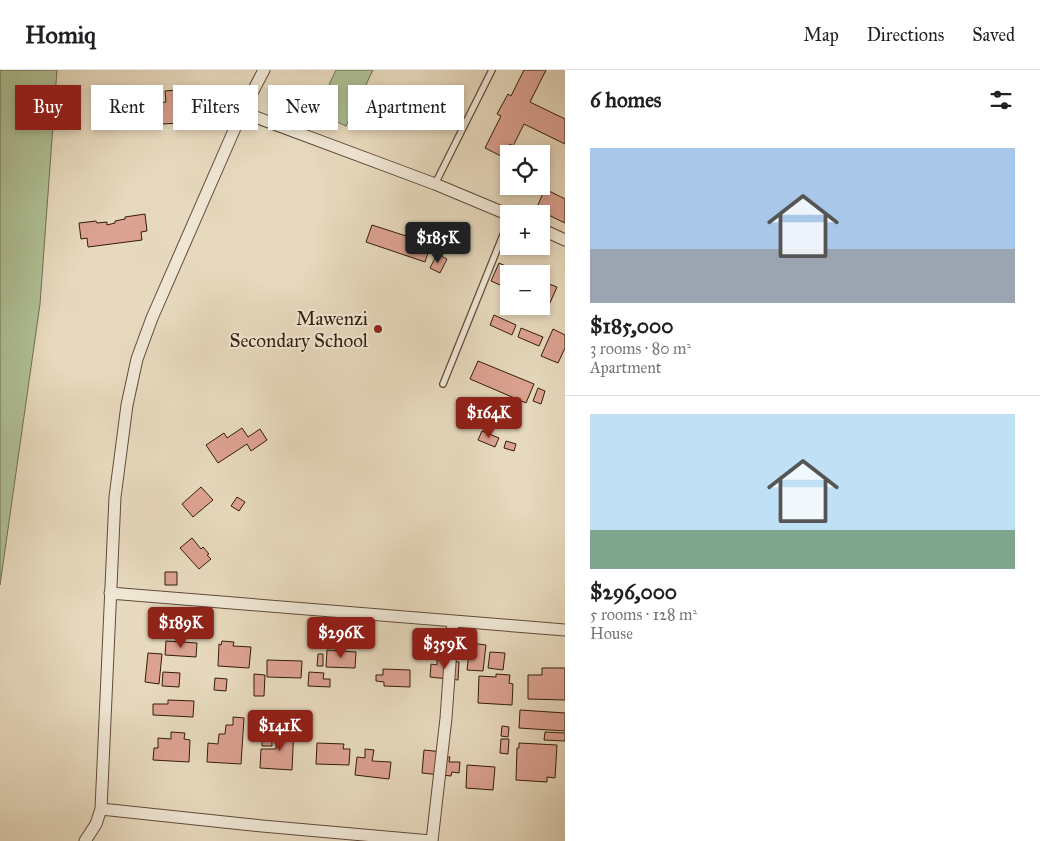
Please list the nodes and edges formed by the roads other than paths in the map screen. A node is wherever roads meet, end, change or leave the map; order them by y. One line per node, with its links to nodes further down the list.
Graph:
1 (264, 70): 3 (street)
2 (492, 70): 6 (lane)
3 (256, 85)
4 (258, 118): 6 (street)
5 (234, 130): 12 (street)
6 (435, 184): 7 (street)
7 (500, 211)
8 (550, 233): 9 (street)
9 (565, 240)
10 (500, 242): 11 (lane)
11 (443, 384)
12 (110, 593): 13 (street); 15 (street)
13 (453, 621): 14 (street); 17 (street)
14 (565, 630)
15 (101, 809): 16 (street); 17 (street)
16 (85, 841)
17 (431, 841)

